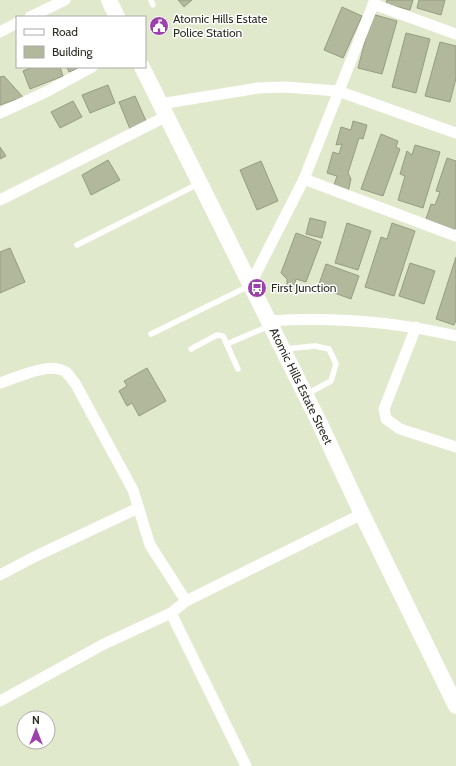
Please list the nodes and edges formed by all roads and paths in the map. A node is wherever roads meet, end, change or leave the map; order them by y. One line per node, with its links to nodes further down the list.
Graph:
1 (65, 0): 4 (street)
2 (109, 0): 5 (street)
3 (374, 2): 8 (street); 11 (street)
4 (32, 16)
5 (117, 16)
6 (16, 24): 7 (street)
7 (0, 32)
8 (456, 34)
9 (90, 68): 13 (street)
10 (143, 68): 12 (street, Atomic Hills Estate Street)
11 (338, 91): 12 (street); 14 (street); 15 (street)
12 (164, 110): 16 (street, Atomic Hills Estate Street); 17 (street)
13 (0, 113)
14 (456, 133)
15 (304, 179): 18 (street); 20 (street)
16 (200, 183): 19 (lane); 20 (street, Atomic Hills Estate Street)
17 (0, 200)
18 (456, 236)
19 (77, 245)
20 (250, 285): 21 (street, Atomic Hills Estate Street); 23 (lane)
21 (270, 323): 22 (street); 25 (lane); 27 (street, Atomic Hills Estate Street)
22 (416, 327): 24 (street); 31 (street)
23 (150, 334)
24 (456, 336)
25 (227, 344): 26 (lane); 28 (lane)
26 (191, 349)
27 (283, 349): 30 (street, Atomic Hills Estate Street); 30 (lane)
28 (238, 369)
29 (0, 383): 32 (street)
30 (306, 395): 33 (street, Atomic Hills Estate Street)
31 (456, 447)
32 (138, 508): 34 (street); 35 (street)
33 (362, 514): 35 (street); 38 (street, Atomic Hills Estate Street)
34 (0, 575)
35 (186, 601): 36 (street)
36 (171, 613): 37 (street); 39 (street)
37 (0, 701)
38 (456, 706)
39 (246, 766)

